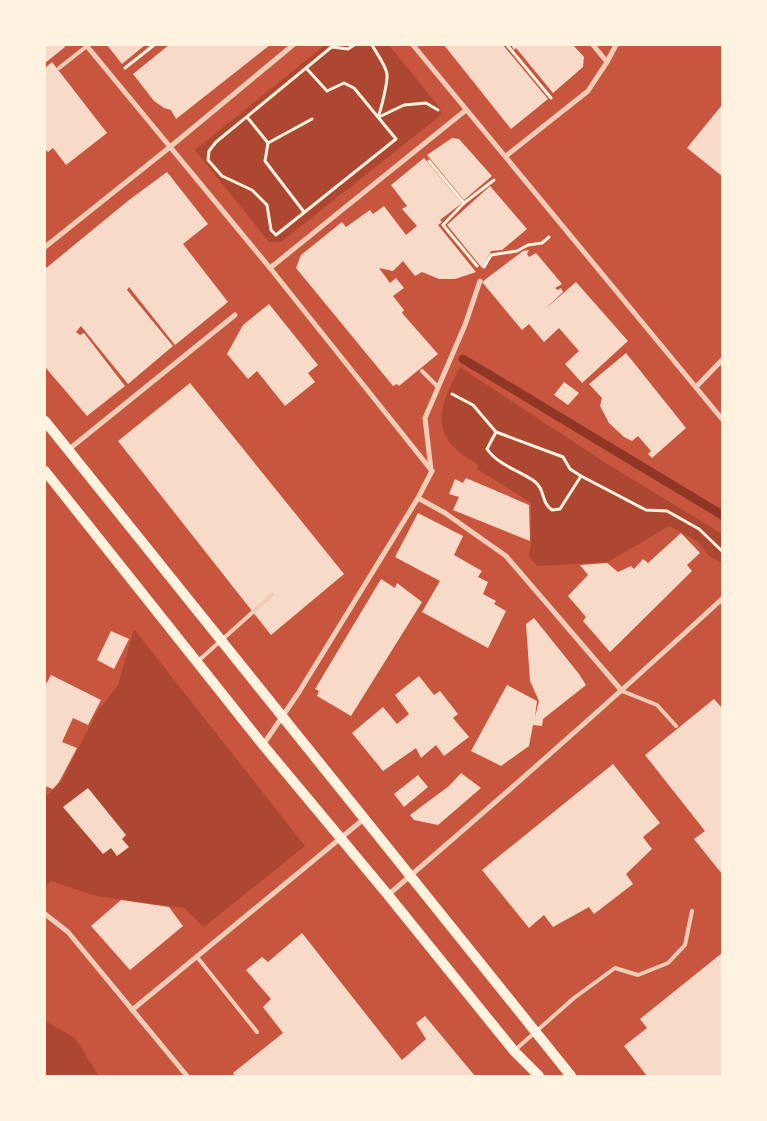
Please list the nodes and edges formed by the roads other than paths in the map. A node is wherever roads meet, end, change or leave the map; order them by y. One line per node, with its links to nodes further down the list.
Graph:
1 (293, 45): 9 (street)
2 (413, 45): 8 (street)
3 (593, 45): 6 (street)
4 (616, 45): 6 (street)
5 (86, 46): 7 (lane); 9 (street)
6 (607, 62): 10 (street)
7 (59, 68)
8 (466, 110): 10 (street); 12 (street)
9 (170, 147): 11 (street); 12 (street)
10 (506, 156): 18 (street)
11 (45, 246)
12 (270, 268): 22 (street)
13 (480, 281): 17 (street)
14 (235, 315): 21 (street)
15 (722, 360): 18 (street)
16 (422, 371): 17 (lane)
17 (438, 387): 22 (street)
18 (696, 387): 19 (street)
19 (722, 419)
20 (45, 421): 21 (main road)
21 (68, 450): 27 (main road)
22 (432, 470): 24 (street)
23 (45, 471): 28 (main road)
24 (418, 498): 29 (street); 30 (street)
25 (272, 596): 27 (lane)
26 (722, 599): 29 (street)
27 (221, 640): 28 (lane); 30 (main road)
28 (197, 662): 32 (main road)
29 (622, 691): 31 (lane); 35 (street)
30 (283, 718): 32 (street); 33 (main road)
31 (676, 726)
32 (263, 745): 34 (main road)
33 (366, 818): 34 (street); 35 (main road)
34 (342, 838): 36 (main road); 39 (street)
35 (411, 875): 36 (street); 42 (main road)
36 (388, 894): 43 (main road)
37 (692, 911): 42 (lane)
38 (45, 914): 40 (street)
39 (197, 957): 40 (street); 41 (lane)
40 (132, 1010): 44 (street)
41 (257, 1032)
42 (536, 1032): 43 (lane); 46 (main road)
43 (514, 1051): 45 (main road)
44 (187, 1076)
45 (539, 1076)
46 (571, 1076)

